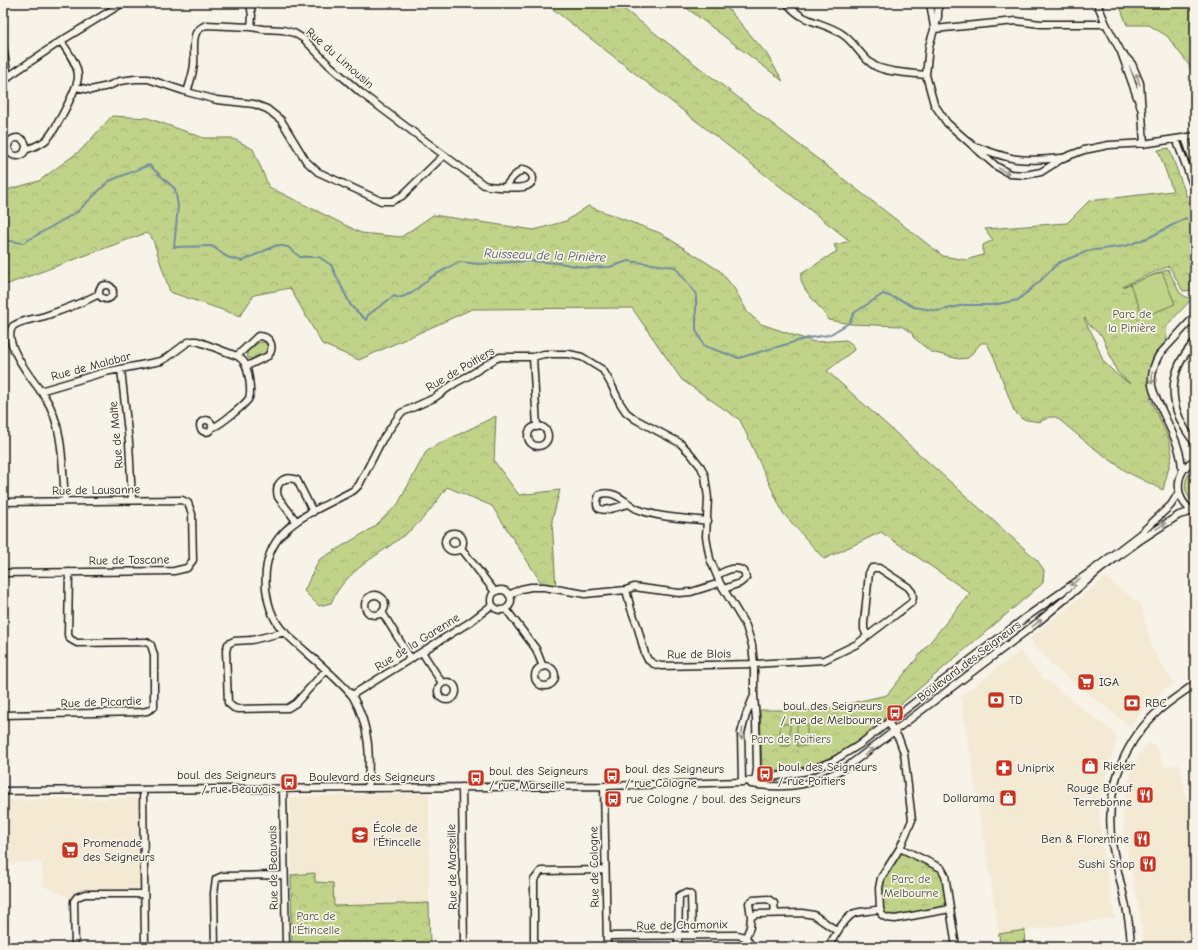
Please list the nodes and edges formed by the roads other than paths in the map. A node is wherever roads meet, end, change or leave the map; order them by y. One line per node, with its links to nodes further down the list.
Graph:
1 (123, 3): 10 (street)
2 (250, 3): 8 (street)
3 (787, 3): 12 (street)
4 (930, 3): 9 (street)
5 (938, 3): 9 (street)
6 (1097, 3): 7 (street)
7 (1106, 24): 9 (street); 19 (street)
8 (252, 27): 15 (street, Rue du Limousin); 22 (street, Rue du Limousin)
9 (934, 29): 12 (street)
10 (61, 40): 13 (street); 14 (street)
11 (3, 46): 13 (street)
12 (926, 75): 20 (street)
13 (5, 79)
14 (76, 86): 15 (street); 21 (street)
15 (187, 92): 22 (street)
16 (1195, 136): 17 (street)
17 (1185, 138): 18 (street); 24 (street)
18 (1176, 139): 19 (street); 26 (street)
19 (1144, 144): 23 (street)
20 (973, 146): 23 (street); 23 (street, one-way to 23)
21 (25, 150)
22 (444, 156): 25 (street, Rue du Limousin)
23 (1063, 158)
24 (1195, 166)
25 (505, 187)
26 (1195, 190)
27 (99, 294): 34 (street)
28 (1195, 316): 39 (street, one-way to 39)
29 (1195, 342): 37 (street)
30 (237, 356): 32 (street); 32 (street); 33 (street, Rue de Malabar)
31 (532, 356): 36 (street); 46 (street, Rue de Poitiers); 49 (street, Rue de Poitiers)
32 (246, 366): 35 (street)
33 (121, 368): 34 (street, Rue de Malabar); 41 (street, Rue de Malte)
34 (40, 391): 42 (street)
35 (212, 427)
36 (537, 427)
37 (1195, 443)
38 (1195, 460): 39 (street)
39 (1182, 472): 40 (street)
40 (1179, 492): 47 (street); 76 (street, Boulevard des Seigneurs, one-way to 76)
41 (132, 500): 42 (street, Rue de Lausanne); 44 (street, Rue de Lausanne)
42 (65, 501): 43 (street, Rue de Lausanne)
43 (3, 502)
44 (188, 503): 51 (street, Rue de Toscane)
45 (628, 504): 45 (street); 49 (street)
46 (313, 512): 48 (street, Rue de Poitiers); 48 (street)
47 (1195, 512): 77 (street, Boulevard des Seigneurs, one-way to 47)
48 (296, 521): 62 (street, Rue de Poitiers)
49 (708, 521): 53 (street, Rue de Poitiers)
50 (461, 548): 57 (street)
51 (68, 572): 52 (street, Rue de Toscane); 75 (street, Rue de Picardie)
52 (3, 573)
53 (717, 575): 54 (street, Rue de Poitiers); 55 (street)
54 (720, 583): 55 (street, Rue de Poitiers); 56 (street)
55 (724, 589): 66 (street, Rue de Poitiers)
56 (626, 590): 58 (street); 66 (street, Rue de Blois)
57 (495, 592): 58 (street); 59 (street)
58 (509, 595): 60 (street)
59 (492, 605): 60 (street); 64 (street, Rue de la Garenne)
60 (506, 609): 67 (street)
61 (382, 612): 65 (street)
62 (285, 632): 68 (street, Rue de Poitiers); 68 (street)
63 (867, 636): 63 (street, Rue de Blois); 66 (street, Rue de Blois)
64 (422, 652): 65 (street, Rue de la Garenne); 69 (street)
65 (411, 659): 72 (street, Rue de la Garenne)
66 (754, 664): 73 (street, Rue de Poitiers)
67 (544, 666)
68 (326, 670): 72 (street, Rue de Poitiers)
69 (442, 683)
70 (1195, 684): 74 (street)
71 (1195, 689): 74 (street)
72 (352, 695): 82 (street, Rue de Poitiers)
73 (754, 697): 78 (street, Rue de Poitiers, one-way to 78); 79 (street, Rue de Poitiers)
74 (1176, 697): 110 (street)
75 (3, 715)
76 (888, 722): 77 (street); 79 (street, Boulevard des Seigneurs)
77 (894, 732): 79 (street, Boulevard des Seigneurs, one-way to 77); 86 (street)
78 (742, 782): 79 (street, Boulevard des Seigneurs); 80 (street, Boulevard des Seigneurs)
79 (755, 782)
80 (604, 786): 81 (street, Boulevard des Seigneurs); 87 (street, Rue de Cologne)
81 (462, 787): 82 (street, Boulevard des Seigneurs); 103 (street, Rue de Marseille)
82 (368, 788): 83 (street, Boulevard des Seigneurs)
83 (283, 789): 84 (street, Boulevard des Seigneurs); 88 (street, Rue de Beauvais)
84 (143, 790): 85 (street, Boulevard des Seigneurs); 89 (street)
85 (3, 791)
86 (900, 848): 90 (street); 91 (street)
87 (605, 870): 95 (street, Rue de Cologne); 104 (street)
88 (284, 875): 101 (street); 102 (street, Rue de Beauvais)
89 (144, 894): 99 (street); 100 (street)
90 (880, 909): 91 (street); 94 (street)
91 (950, 909): 109 (street)
92 (775, 913): 93 (street); 93 (street); 94 (street)
93 (751, 917): 98 (street)
94 (837, 931): 108 (street)
95 (607, 936): 96 (street, Rue de Chamonix); 105 (street, Rue de Cologne)
96 (678, 936): 97 (street, Rue de Chamonix); 97 (street); 106 (street)
97 (692, 936): 98 (street, Rue de Chamonix)
98 (746, 937): 107 (street)
99 (75, 947)
100 (145, 947)
101 (215, 947)
102 (286, 947)
103 (464, 947)
104 (534, 947)
105 (607, 947)
106 (678, 947)
107 (750, 947)
108 (828, 947)
109 (956, 947)
110 (1131, 947)

